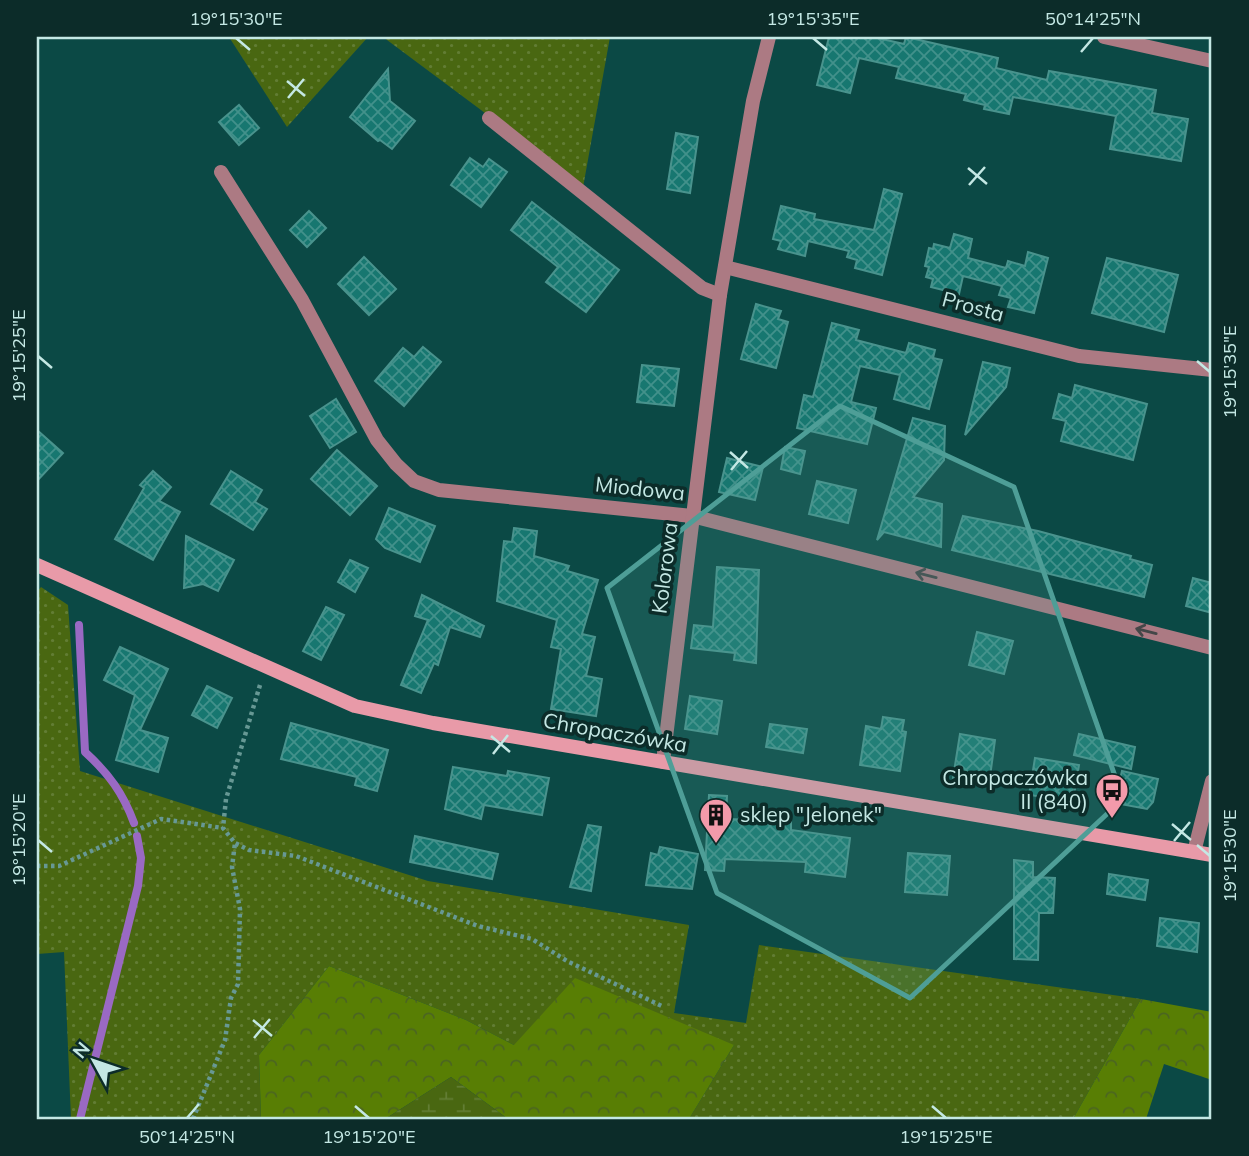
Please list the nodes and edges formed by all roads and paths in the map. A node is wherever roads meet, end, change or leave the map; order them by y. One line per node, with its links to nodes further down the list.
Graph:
1 (769, 37): 6 (street, Kolorowa)
2 (1104, 37): 3 (street)
3 (1212, 61)
4 (489, 118): 7 (street)
5 (221, 172): 9 (street, Miodowa)
6 (725, 267): 7 (street, Kolorowa); 8 (street, Prosta)
7 (720, 295): 9 (street, Kolorowa)
8 (1212, 370)
9 (692, 516): 11 (street, Miodowa, one-way to 9); 13 (street, Kolorowa)
10 (37, 565): 12 (street, Chropaczówka)
11 (1212, 648)
12 (265, 667): 13 (street, Chropaczówka); 15 (path)
13 (663, 762): 17 (street, Chropaczówka)
14 (1212, 781): 17 (street)
15 (223, 828): 16 (path); 19 (path)
16 (235, 843): 20 (path); 21 (path)
17 (1194, 852): 18 (street, Chropaczówka)
18 (1212, 855)
19 (37, 866)
20 (664, 1007)
21 (193, 1119)

